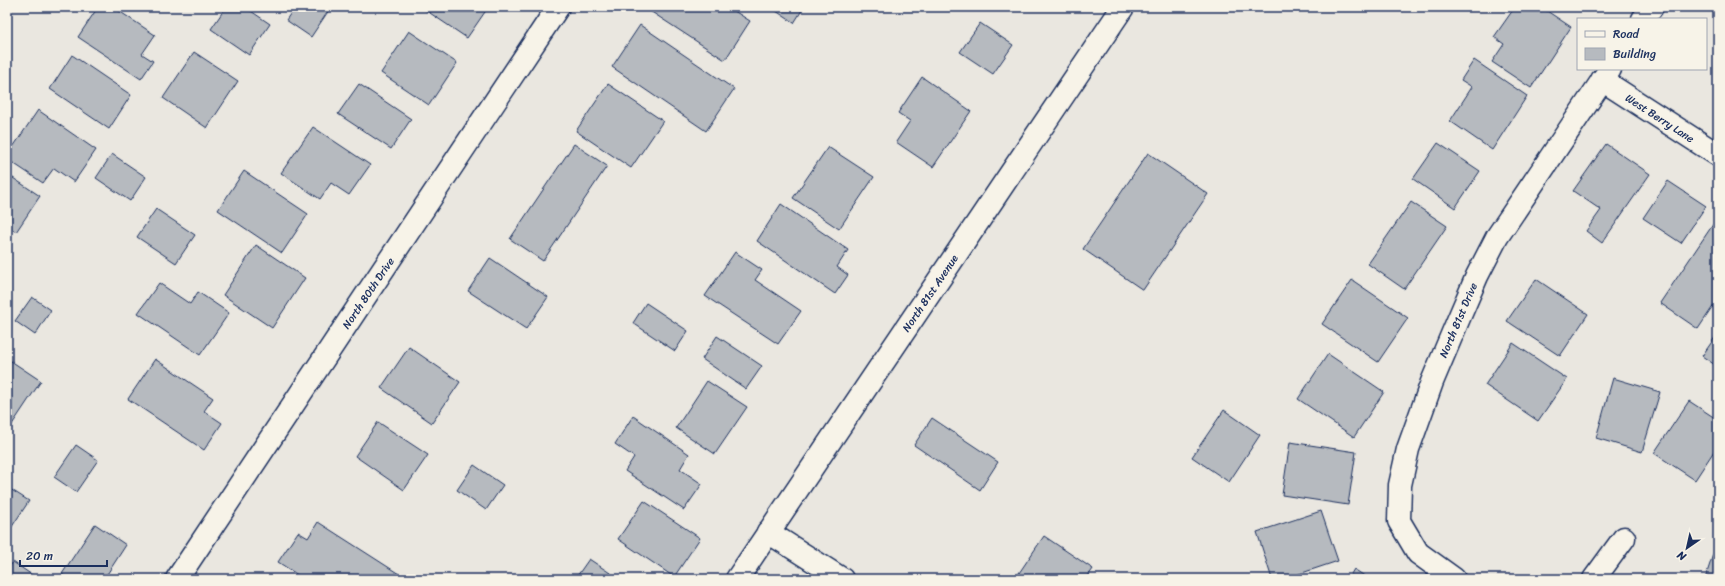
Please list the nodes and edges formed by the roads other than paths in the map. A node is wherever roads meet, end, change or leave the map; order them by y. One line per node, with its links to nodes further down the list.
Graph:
1 (558, 7): 9 (street, North 80th Drive)
2 (1123, 7): 7 (street, North 81st Avenue)
3 (1652, 7): 4 (street)
4 (1645, 18)
5 (1606, 75): 6 (street, West Berry Lane); 12 (street, North 81st Drive)
6 (1718, 155)
7 (768, 532): 10 (street, North 81st Avenue); 11 (street)
8 (1624, 538): 13 (street)
9 (177, 579)
10 (737, 579)
11 (842, 579)
12 (1454, 579)
13 (1594, 579)

